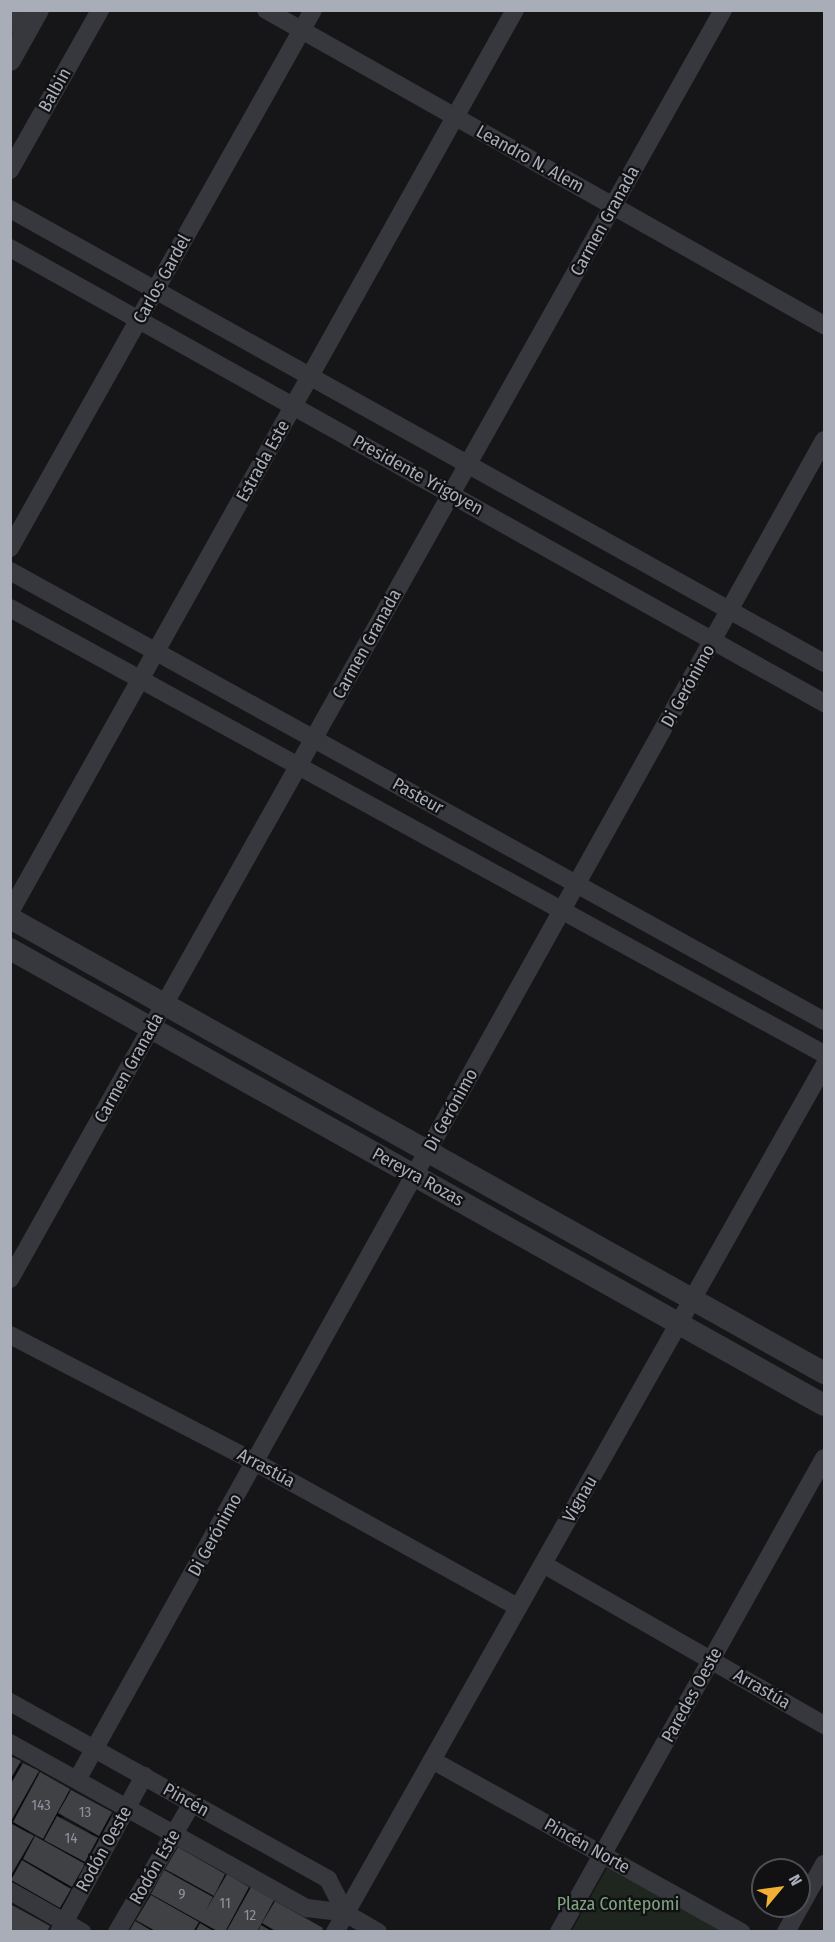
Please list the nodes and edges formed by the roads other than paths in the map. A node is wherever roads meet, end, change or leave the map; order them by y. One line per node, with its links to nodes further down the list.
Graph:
1 (17, 10): 8 (street)
2 (38, 10): 10 (street)
3 (100, 10): 12 (street, Balbin)
4 (266, 10): 9 (street, Leandro N. Alem)
5 (313, 10): 9 (street, Carlos Gardel)
6 (515, 10): 11 (street, Estrada Este)
7 (723, 10): 13 (street, Carmen Granada)
8 (10, 22)
9 (302, 30): 11 (street, Leandro N. Alem); 16 (street, Carlos Gardel)
10 (10, 60)
11 (455, 117): 13 (street, Leandro N. Alem); 19 (street, Estrada Este)
12 (10, 170)
13 (613, 206): 18 (street, Leandro N. Alem); 22 (street, Carmen Granada)
14 (10, 209): 16 (street, Presidente Yrigoyen)
15 (10, 248): 17 (street, Presidente Yrigoyen)
16 (156, 290): 17 (street, Carlos Gardel); 19 (street, Presidente Yrigoyen)
17 (139, 320): 20 (street, Presidente Yrigoyen); 24 (street, Carlos Gardel)
18 (825, 325)
19 (310, 376): 20 (street, Estrada Este); 22 (street, Presidente Yrigoyen)
20 (294, 406): 23 (street, Presidente Yrigoyen); 29 (street, Estrada Este)
21 (825, 440): 27 (street, Di Gerónimo)
22 (468, 464): 23 (street, Carmen Granada); 27 (street, Presidente Yrigoyen)
23 (451, 494): 28 (street, Presidente Yrigoyen); 33 (street, Carmen Granada)
24 (10, 548)
25 (10, 571): 29 (street, Pasteur)
26 (10, 608): 31 (street, Pasteur)
27 (730, 610): 28 (street, Di Gerónimo); 30 (street, Presidente Yrigoyen)
28 (713, 640): 32 (street, Presidente Yrigoyen); 35 (street, Di Gerónimo)
29 (156, 652): 31 (street, Estrada Este); 33 (street, Pasteur)
30 (825, 663)
31 (141, 679): 34 (street, Pasteur); 37 (street, Estrada Este)
32 (825, 703)
33 (314, 739): 34 (street, Carmen Granada); 35 (street, Pasteur)
34 (298, 766): 36 (street, Pasteur); 40 (street, Carmen Granada)
35 (577, 884): 36 (street, Di Gerónimo); 41 (street, Pasteur)
36 (562, 911): 43 (street, Pasteur); 45 (street, Di Gerónimo)
37 (10, 912)
38 (10, 918): 40 (street, Pereyra Rozas)
39 (10, 949): 42 (street, Pereyra Rozas)
40 (165, 1004): 42 (street, Carmen Granada); 45 (street, Pereyra Rozas)
41 (825, 1021)
42 (151, 1028): 46 (street, Pereyra Rozas); 47 (street, Carmen Granada)
43 (825, 1054)
44 (825, 1066): 48 (street, Vignau)
45 (428, 1151): 46 (street, Di Gerónimo); 48 (street, Pereyra Rozas)
46 (415, 1175): 49 (street, Pereyra Rozas); 54 (street, Di Gerónimo)
47 (10, 1279)
48 (693, 1299): 49 (street, Vignau); 51 (street, Pereyra Rozas)
49 (679, 1323): 52 (street, Pereyra Rozas); 55 (street, Vignau)
50 (10, 1335): 54 (street, Arrastúa)
51 (825, 1373)
52 (825, 1405)
53 (825, 1458): 57 (street, Paredes Oeste)
54 (255, 1462): 56 (street, Arrastúa); 61 (street, Di Gerónimo)
55 (543, 1564): 56 (street, Vignau); 57 (street, Arrastúa)
56 (518, 1607): 62 (street, Vignau)
57 (711, 1661): 59 (street, Arrastúa); 68 (street, Paredes Oeste)
58 (10, 1702): 61 (street, Pincén)
59 (825, 1725)
60 (10, 1743): 64 (street, Pincén)
61 (95, 1749): 63 (street, Pincén); 64 (street, Di Gerónimo)
62 (432, 1760): 68 (street, Pincén Norte); 71 (street, Vignau)
63 (144, 1776): 65 (street, Pincén); 66 (street, Rodón Oeste)
64 (77, 1780): 66 (street, Pincén)
65 (192, 1803): 67 (street, Rodón Este); 71 (street, Pincén)
66 (127, 1807): 67 (street, Pincén); 72 (street, Rodón Oeste)
67 (174, 1834): 71 (street, Pincén); 74 (street, Rodón Este)
68 (603, 1855): 77 (street, Paredes Oeste); 78 (street, Pincén Norte)
69 (825, 1864): 79 (street)
70 (10, 1892): 72 (street)
71 (345, 1913): 75 (street, Vignau); 76 (street, Pincén)
72 (61, 1927): 73 (street)
73 (82, 1932)
74 (117, 1932)
75 (334, 1932)
76 (378, 1932)
77 (559, 1932)
78 (741, 1932)
79 (786, 1932)

